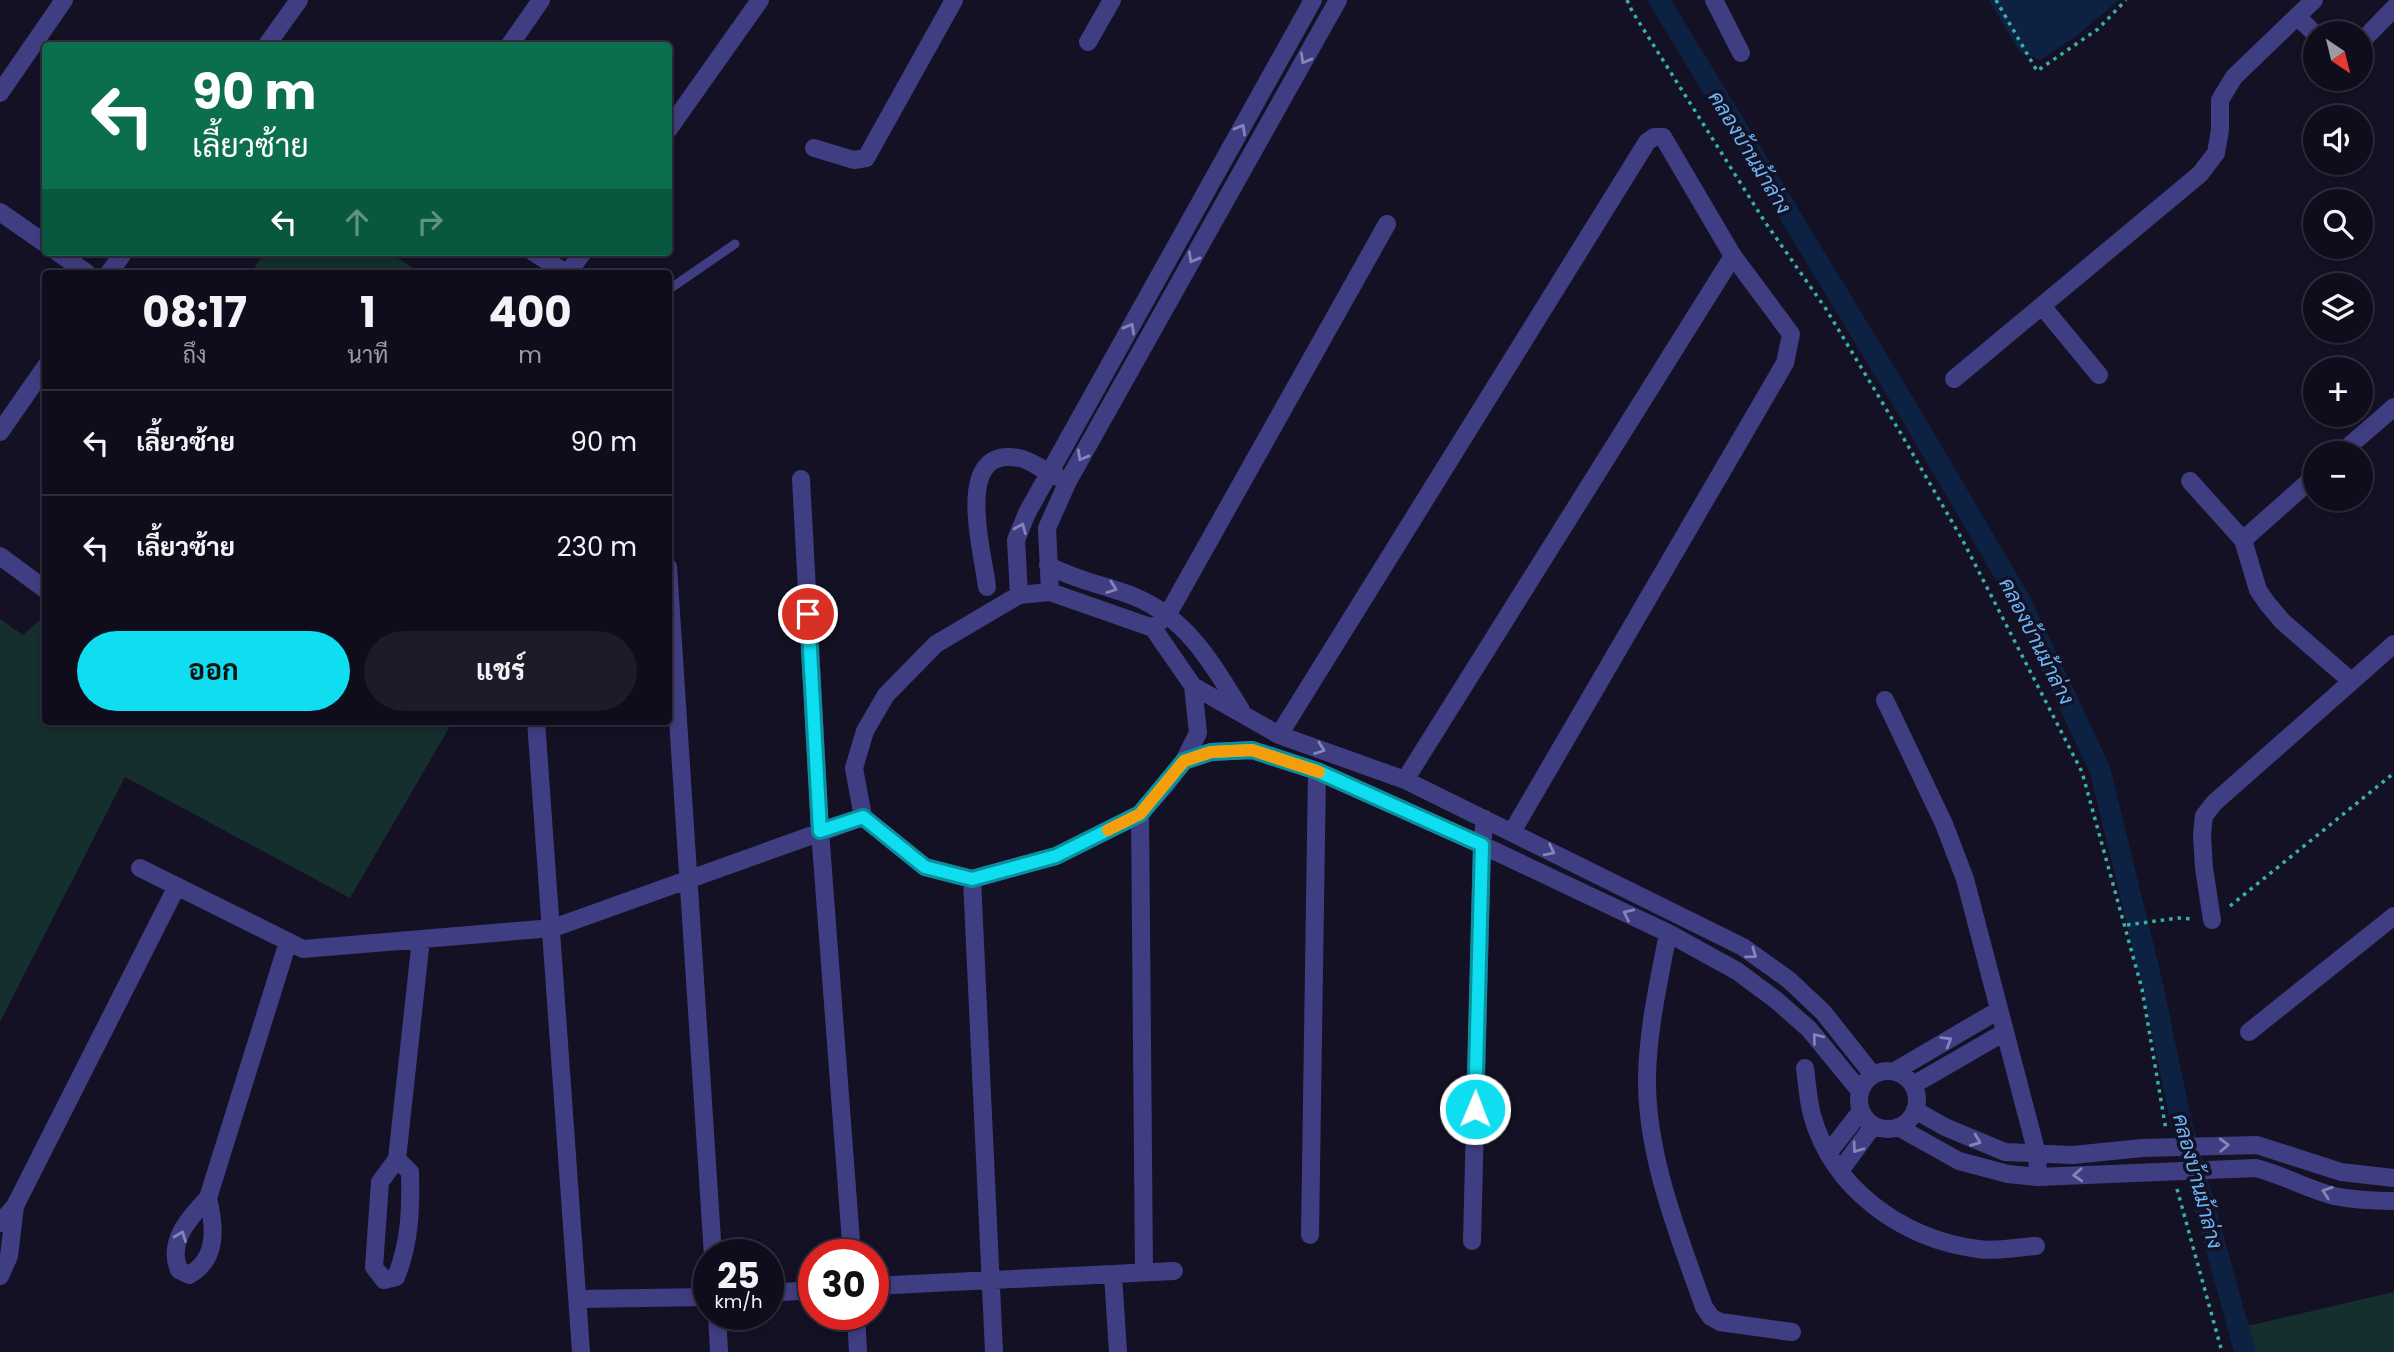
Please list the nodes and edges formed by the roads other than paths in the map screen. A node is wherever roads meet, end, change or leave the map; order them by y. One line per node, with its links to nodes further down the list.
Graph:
1 (64, 0): 19 (street)
2 (299, 0): 15 (street)
3 (541, 0): 16 (street)
4 (760, 0): 20 (street)
5 (954, 0): 21 (street)
6 (1112, 0): 17 (street)
7 (1313, 0): 10 (street); 41 (street, one-way to 7)
8 (1714, 0): 18 (street)
9 (2314, 0): 12 (street)
10 (1334, 7): 43 (street, one-way to 43)
11 (2394, 8): 14 (street)
12 (2298, 17): 13 (street); 34 (street)
13 (2303, 22)
14 (2373, 30)
15 (269, 42)
16 (512, 42)
17 (1088, 42)
18 (1741, 53)
19 (0, 93)
20 (672, 124)
21 (814, 148)
22 (0, 212): 24 (street)
23 (1387, 224): 53 (street)
24 (42, 241)
25 (736, 244): 33 (lane)
26 (63, 256): 30 (street)
27 (539, 256): 31 (street)
28 (580, 256): 32 (street)
29 (1733, 256): 62 (street); 65 (street); 70 (street)
30 (83, 270)
31 (562, 270)
32 (569, 270)
33 (672, 287)
34 (2042, 306): 36 (street); 37 (street)
35 (42, 372): 39 (street)
36 (2099, 375)
37 (1954, 379)
38 (2394, 407): 40 (street)
39 (0, 432)
40 (2355, 441)
41 (1049, 474): 43 (street); 50 (street); 52 (street, one-way to 41)
42 (801, 479): 69 (street)
43 (1068, 481): 48 (street)
44 (2190, 481): 46 (street)
45 (2303, 487): 46 (street)
46 (2243, 540): 57 (street)
47 (0, 556): 49 (street)
48 (1048, 565): 51 (street); 53 (street, one-way to 53)
49 (42, 587)
50 (988, 587)
51 (1050, 592): 52 (street); 54 (street)
52 (1019, 595): 67 (street)
53 (1168, 614): 54 (street); 60 (street)
54 (1153, 628): 58 (street)
55 (672, 629): 73 (street)
56 (2394, 645): 57 (street)
57 (2351, 681): 77 (street)
58 (1194, 686): 60 (street); 63 (street)
59 (1885, 699): 82 (street)
60 (1242, 712): 62 (street)
61 (536, 725): 78 (street)
62 (1279, 735): 65 (street, one-way to 65)
63 (1184, 761): 64 (street); 66 (street)
64 (1317, 771): 71 (street); 104 (street)
65 (1405, 780): 68 (street)
66 (1140, 814): 74 (street); 110 (street)
67 (863, 817): 69 (street); 74 (street)
68 (1485, 819): 70 (street); 71 (street)
69 (820, 831): 73 (street); 106 (street)
70 (1511, 832): 87 (street, one-way to 87)
71 (1482, 845): 79 (street, one-way to 71); 107 (street)
72 (140, 868): 75 (street)
73 (688, 878): 78 (street); 105 (street)
74 (972, 879): 113 (street)
75 (177, 886): 81 (street); 102 (street)
76 (2394, 916): 84 (street)
77 (2212, 920)
78 (552, 929): 80 (street); 116 (street)
79 (1668, 933): 89 (street, one-way to 79); 119 (street)
80 (421, 939): 81 (street); 96 (street)
81 (288, 942): 100 (street)
82 (1999, 1010): 83 (street); 86 (street, one-way to 82)
83 (2005, 1032): 88 (street); 95 (street)
84 (2249, 1032)
85 (1804, 1068): 94 (street)
86 (1895, 1072): 87 (street); 88 (street)
87 (1873, 1075): 89 (street)
88 (1913, 1085): 90 (street)
89 (1860, 1091): 91 (street)
90 (1915, 1110): 93 (street); 95 (street, one-way to 95)
91 (1861, 1111): 92 (street); 94 (street)
92 (1873, 1126): 93 (street); 97 (street, one-way to 97)
93 (1898, 1127): 98 (street)
94 (1829, 1152): 97 (street)
95 (2037, 1154): 98 (street); 99 (street, one-way to 99)
96 (397, 1159): 96 (street)
97 (1840, 1171): 108 (street)
98 (2038, 1177): 101 (street, one-way to 98)
99 (2394, 1178)
100 (208, 1198)
101 (2394, 1201)
102 (15, 1206): 103 (street); 112 (street)
103 (0, 1223)
104 (1310, 1235)
105 (712, 1239)
106 (851, 1239)
107 (1472, 1241)
108 (2036, 1246)
109 (1174, 1271): 110 (street)
110 (1144, 1272): 111 (street)
111 (1113, 1273): 113 (street); 124 (street)
112 (0, 1276)
113 (989, 1280): 114 (street); 123 (street)
114 (889, 1285)
115 (693, 1297): 116 (street)
116 (578, 1299): 120 (street)
117 (718, 1330): 121 (street)
118 (857, 1330): 122 (street)
119 (1792, 1332)
120 (581, 1352)
121 (719, 1352)
122 (858, 1352)
123 (995, 1352)
124 (1118, 1352)

